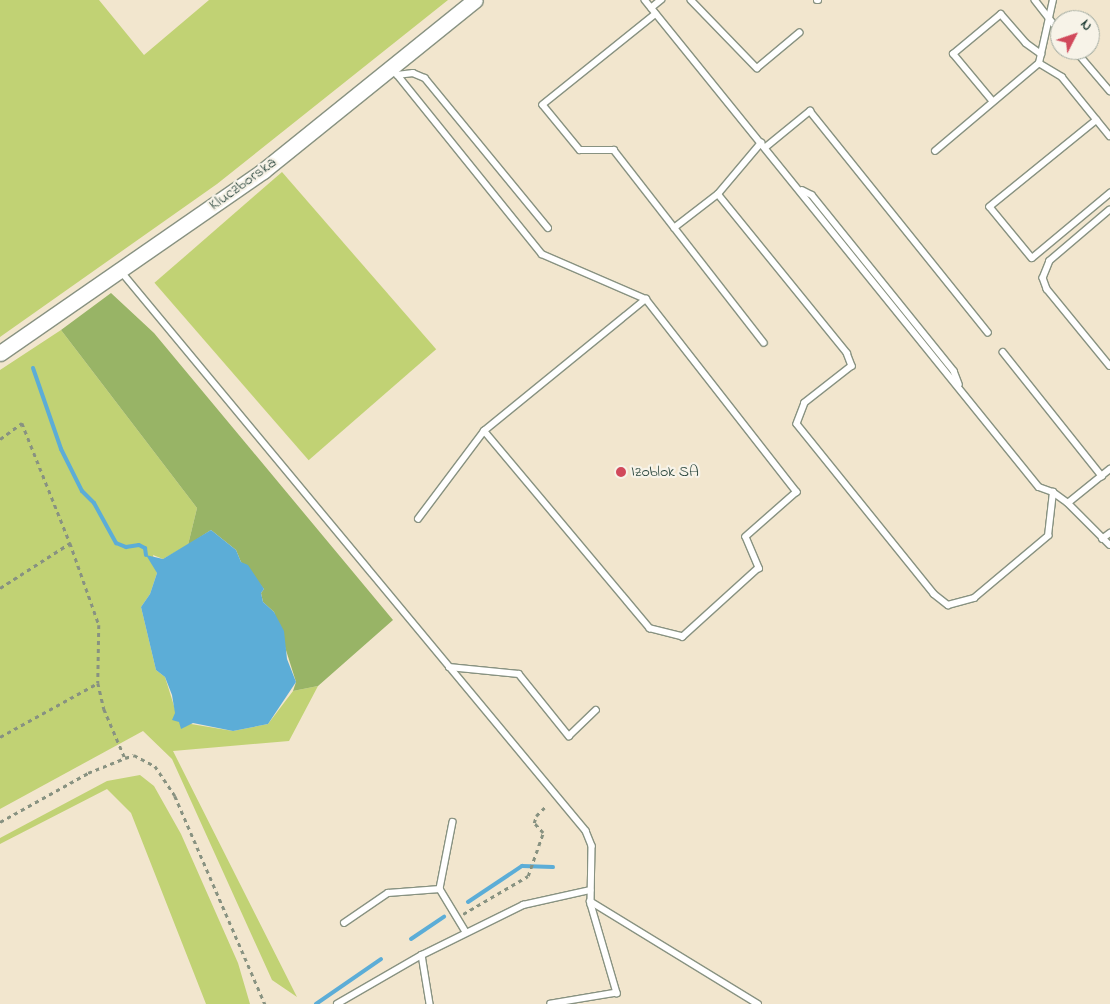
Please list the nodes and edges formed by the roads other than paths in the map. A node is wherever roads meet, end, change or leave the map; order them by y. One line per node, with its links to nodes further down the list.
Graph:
1 (474, 0): 15 (street, Kluczborska)
2 (645, 0): 7 (lane)
3 (661, 0): 7 (lane)
4 (690, 0): 11 (lane)
5 (1035, 0): 9 (lane)
6 (1054, 0): 9 (lane)
7 (651, 8): 8 (lane)
8 (656, 14): 20 (lane); 26 (lane)
9 (1048, 17): 10 (lane); 12 (lane)
10 (1050, 20)
11 (799, 33)
12 (1041, 54): 14 (lane); 17 (lane)
13 (1084, 60): 16 (lane)
14 (1039, 63): 17 (lane); 18 (lane)
15 (394, 71): 25 (lane); 27 (street, Kluczborska); 28 (lane)
16 (1110, 91)
17 (993, 102): 21 (lane)
18 (1097, 120): 19 (lane); 22 (lane)
19 (1110, 136)
20 (764, 145): 23 (lane); 29 (lane); 37 (lane)
21 (935, 150)
22 (1110, 193)
23 (718, 194): 26 (lane); 37 (lane)
24 (1110, 210): 33 (lane)
25 (548, 228)
26 (674, 228): 30 (lane)
27 (120, 270): 32 (street, Kluczborska); 43 (lane)
28 (646, 298): 34 (lane); 34 (lane)
29 (988, 332)
30 (764, 343)
31 (1003, 352): 36 (lane)
32 (0, 354)
33 (1110, 366)
34 (484, 431): 39 (lane)
35 (1110, 469): 36 (lane)
36 (1102, 476): 38 (lane)
37 (1053, 492): 38 (lane)
38 (1068, 503): 41 (lane)
39 (418, 519)
40 (1110, 533): 41 (lane)
41 (1102, 540): 42 (lane)
42 (1110, 545)
43 (448, 667): 44 (lane); 47 (lane)
44 (596, 710)
45 (453, 822): 46 (lane)
46 (440, 889): 49 (lane); 50 (lane)
47 (590, 890): 48 (lane); 50 (lane)
48 (590, 901): 54 (lane); 55 (lane)
49 (344, 923)
50 (466, 932): 51 (lane)
51 (422, 955): 52 (lane); 53 (lane)
52 (336, 1004)
53 (430, 1004)
54 (551, 1004)
55 (758, 1004)

